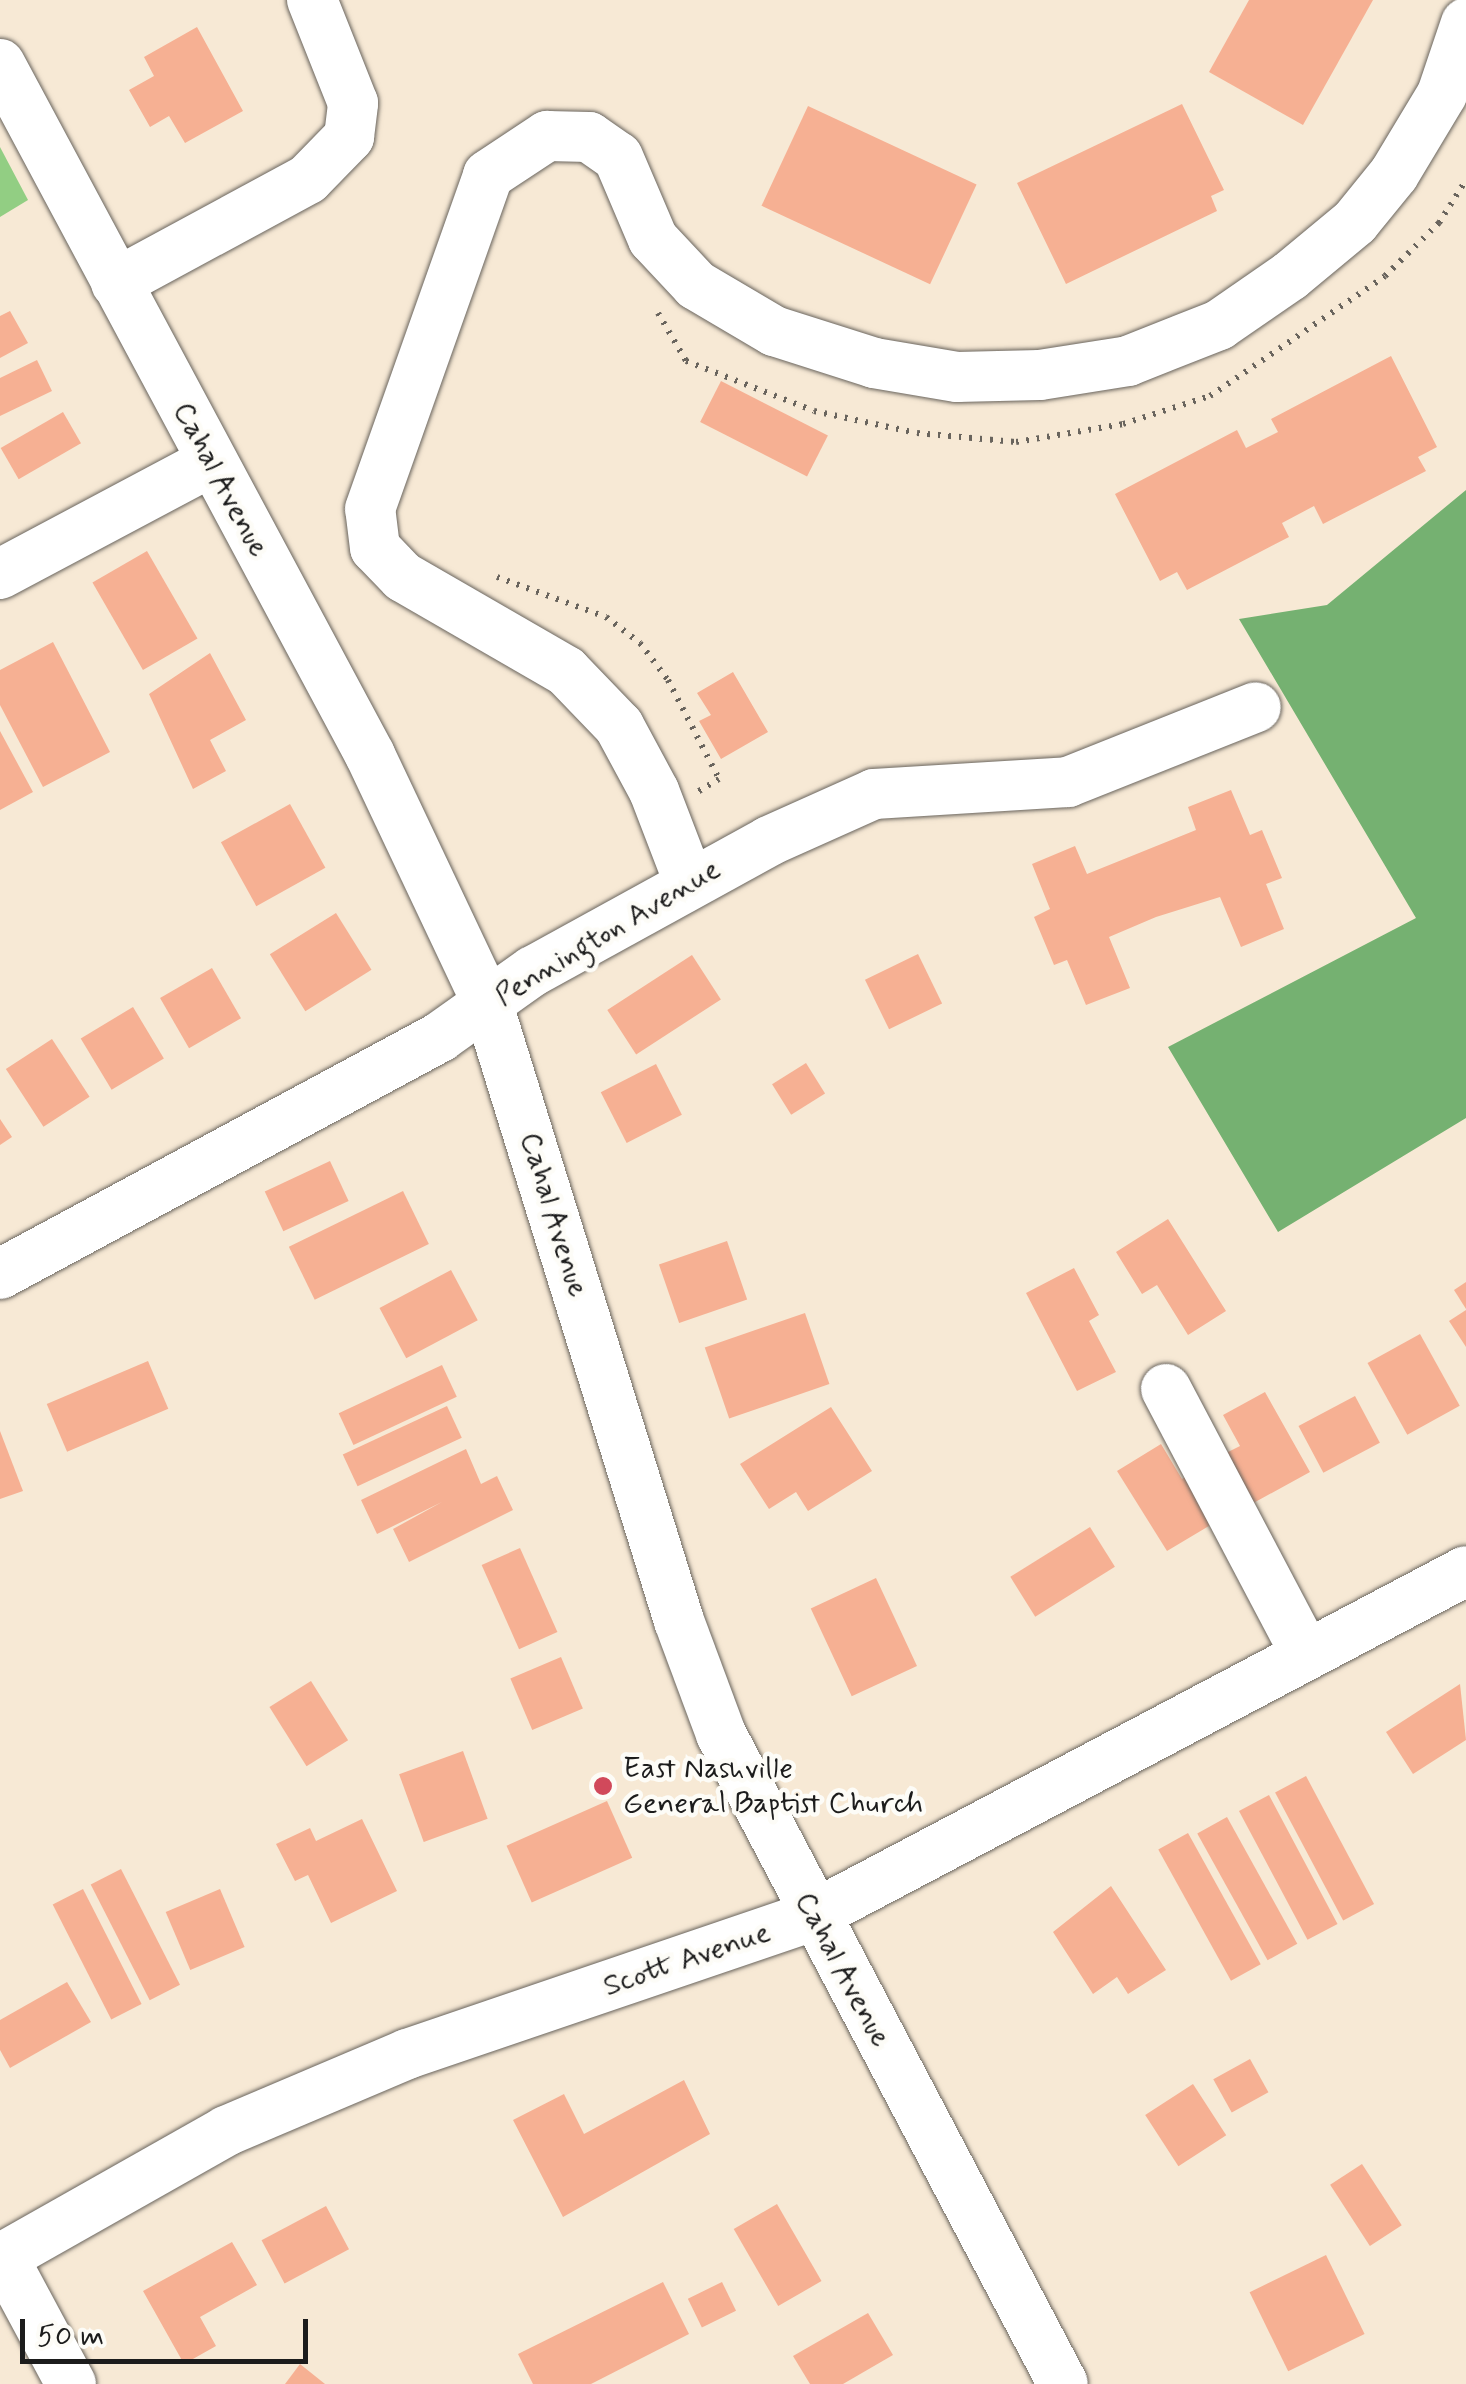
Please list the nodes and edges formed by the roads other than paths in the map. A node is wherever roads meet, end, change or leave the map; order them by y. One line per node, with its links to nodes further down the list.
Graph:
1 (312, 0): 4 (street)
2 (1466, 23): 8 (street)
3 (0, 64): 4 (street, Cahal Avenue)
4 (116, 283): 5 (street, Cahal Avenue)
5 (210, 462): 6 (street); 9 (street, Cahal Avenue)
6 (0, 574)
7 (1256, 708): 8 (street, Pennington Avenue)
8 (689, 882): 9 (street, Pennington Avenue)
9 (488, 1005): 10 (street, Pennington Avenue); 14 (street, Cahal Avenue)
10 (0, 1274)
11 (1166, 1389): 13 (street)
12 (1466, 1570): 13 (street, Scott Avenue)
13 (1306, 1654): 14 (street, Scott Avenue)
14 (812, 1916): 15 (street, Scott Avenue); 17 (street, Cahal Avenue)
15 (2, 2258): 16 (street)
16 (71, 2384)
17 (1063, 2384)

